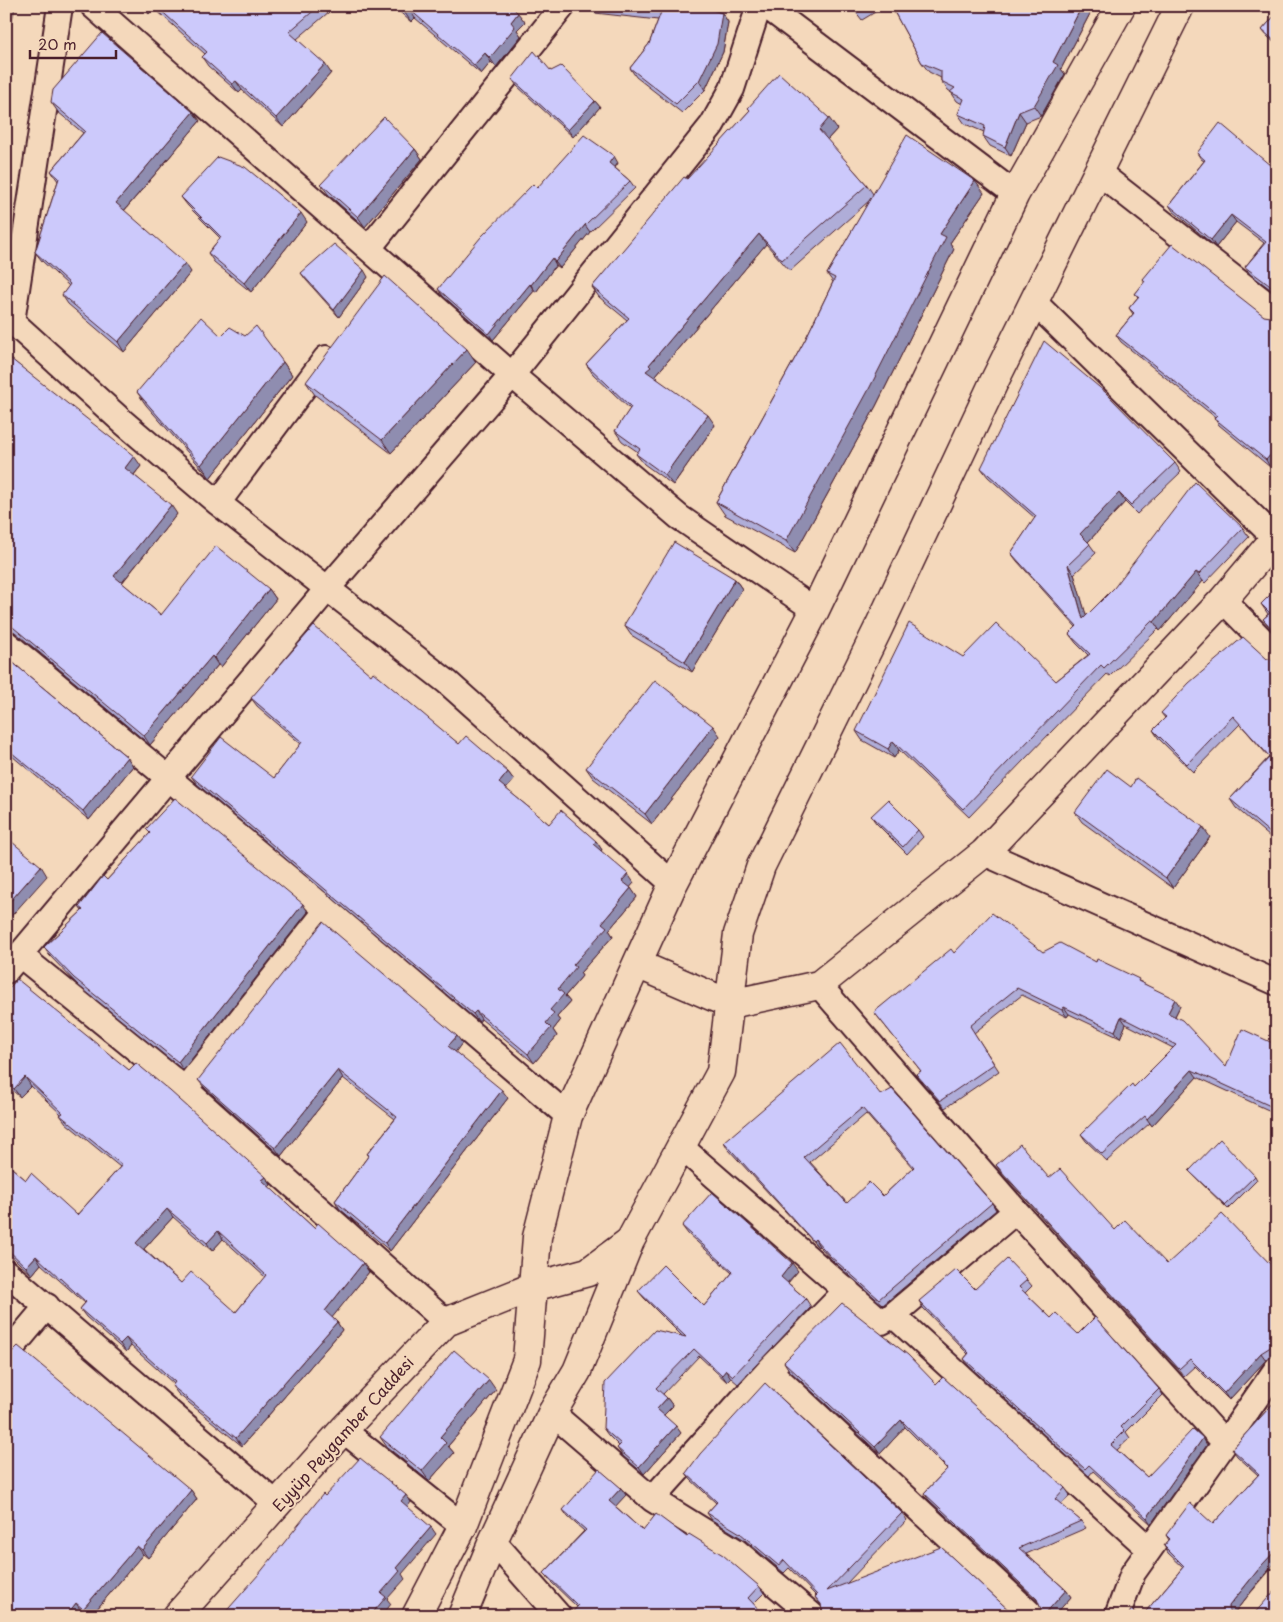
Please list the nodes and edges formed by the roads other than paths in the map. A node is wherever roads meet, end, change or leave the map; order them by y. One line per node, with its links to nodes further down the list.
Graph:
1 (60, 6): 13 (street)
2 (93, 6): 10 (street)
3 (759, 6): 15 (street)
4 (766, 6): 9 (street)
5 (1122, 6): 9 (main road)
6 (1180, 6): 8 (main road)
7 (559, 8): 10 (street)
8 (1098, 172): 11 (main road); 12 (street)
9 (1015, 194): 20 (main road)
10 (369, 248): 15 (street)
11 (1033, 301): 17 (street); 31 (main road)
12 (1277, 312)
13 (9, 319): 16 (street)
14 (340, 339): 16 (street)
15 (512, 375): 18 (street); 20 (street)
16 (218, 503): 18 (street)
17 (1276, 537): 19 (main road)
18 (328, 588): 23 (street); 25 (street)
19 (1223, 600): 22 (street); 24 (main road)
20 (815, 610): 25 (main road)
21 (6, 642): 23 (street)
22 (1277, 655)
23 (168, 778): 26 (street); 27 (street)
24 (984, 853): 29 (street); 30 (main road)
25 (673, 884): 28 (main road)
26 (327, 910): 32 (street); 33 (street)
27 (13, 963): 32 (street)
28 (637, 964): 31 (main road); 33 (main road)
29 (1277, 983)
30 (818, 985): 31 (main road); 35 (street)
31 (730, 1004): 34 (main road)
32 (186, 1089): 42 (street)
33 (568, 1116): 38 (main road)
34 (680, 1146): 36 (main road); 39 (street)
35 (1016, 1211): 41 (street); 48 (street)
36 (630, 1241): 38 (main road, Eyyüp Peygamber Caddesi); 46 (main road)
37 (6, 1272): 40 (street)
38 (533, 1287): 42 (main road, Eyyüp Peygamber Caddesi); 51 (main road)
39 (848, 1290): 41 (street); 45 (street)
40 (47, 1306): 43 (street); 50 (street)
41 (893, 1315): 53 (street)
42 (446, 1322): 47 (main road, Eyyüp Peygamber Caddesi)
43 (6, 1355)
44 (1276, 1369): 48 (street)
45 (769, 1370): 49 (street); 60 (street)
46 (552, 1413): 49 (street); 52 (main road)
47 (343, 1430): 50 (main road, Eyyüp Peygamber Caddesi); 51 (street)
48 (1225, 1443): 53 (street)
49 (652, 1499): 59 (street)
50 (278, 1505): 55 (main road, Eyyüp Peygamber Caddesi)
51 (463, 1526): 56 (main road)
52 (493, 1541): 57 (main road); 58 (street)
53 (1148, 1549): 61 (street)
54 (1277, 1581): 62 (street)
55 (177, 1616)
56 (416, 1616)
57 (462, 1616)
58 (559, 1616)
59 (813, 1616)
60 (1033, 1616)
61 (1116, 1616)
62 (1247, 1616)

